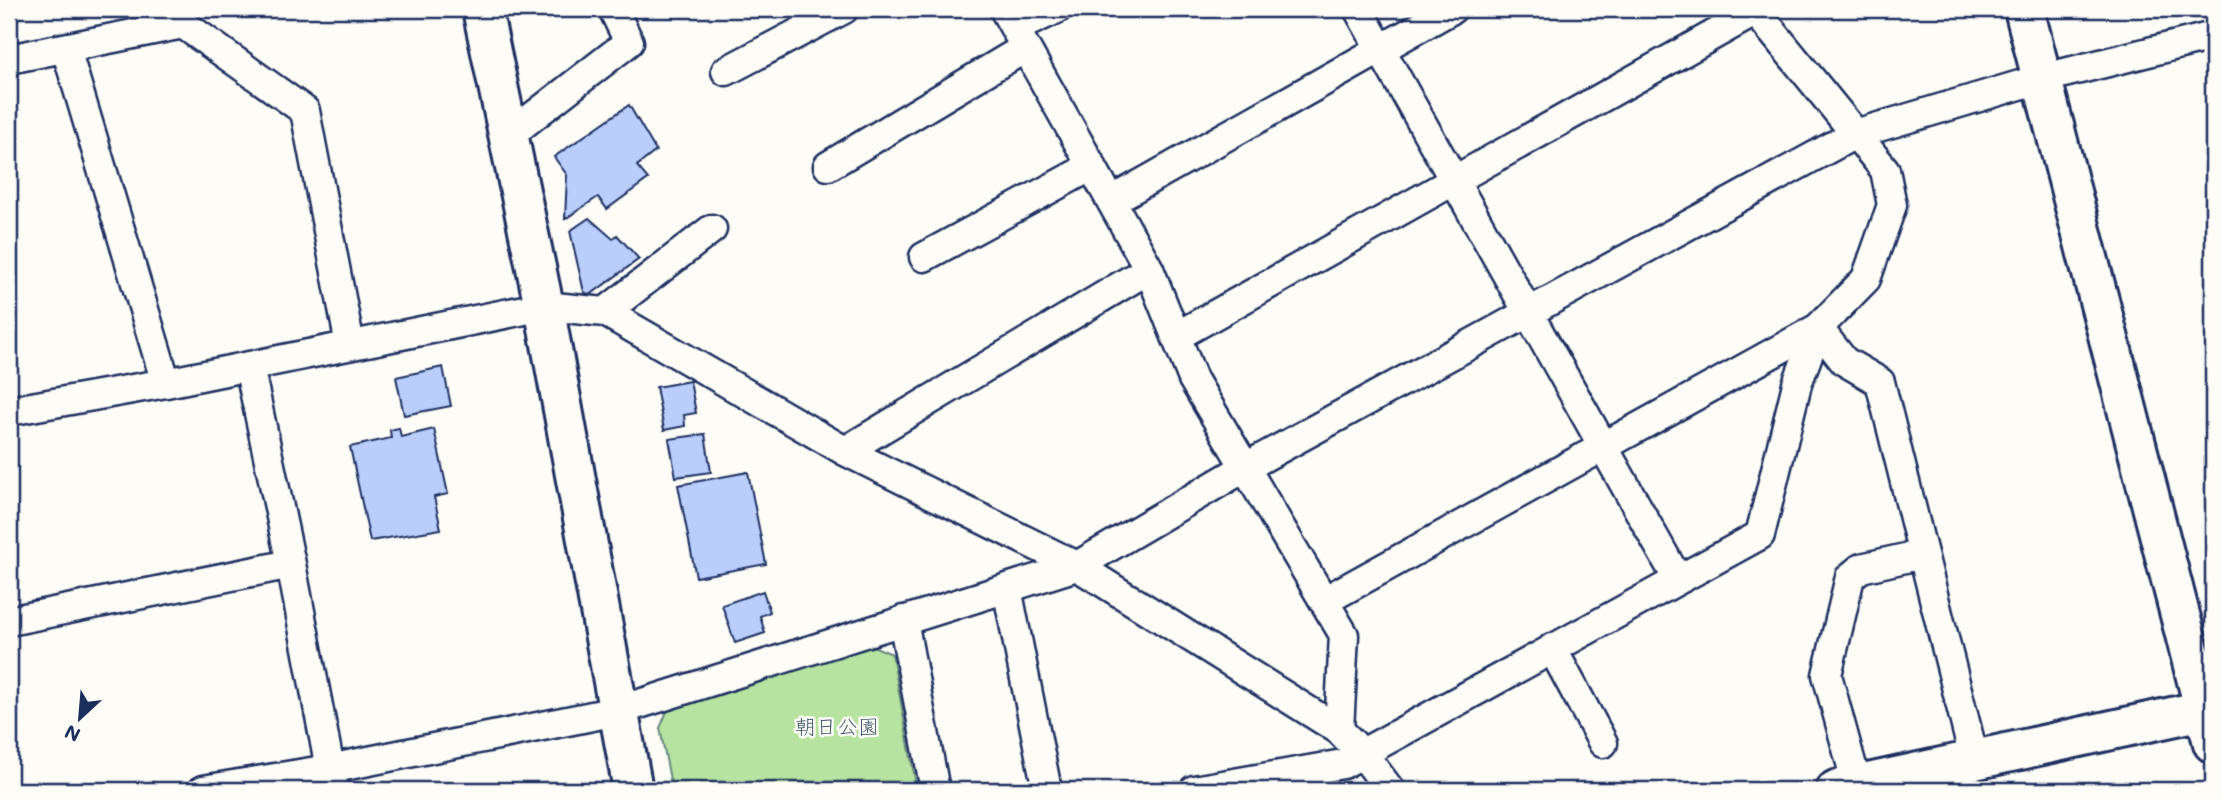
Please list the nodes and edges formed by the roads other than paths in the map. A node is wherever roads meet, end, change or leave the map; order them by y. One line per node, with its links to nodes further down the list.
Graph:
1 (482, 9): 18 (street)
2 (613, 9): 18 (street)
3 (844, 9): 15 (street)
4 (1058, 9): 10 (street)
5 (1358, 9): 12 (street)
6 (1452, 9): 12 (street)
7 (2024, 9): 16 (street)
8 (1755, 10): 17 (street); 21 (street)
9 (173, 16): 13 (street); 31 (street)
10 (1015, 28): 19 (street); 20 (street)
11 (2213, 36): 16 (street)
12 (1381, 48): 21 (street); 22 (street)
13 (66, 49): 14 (street); 33 (street)
14 (9, 59)
15 (726, 71)
16 (2040, 79): 17 (street); 48 (street)
17 (1855, 134): 28 (street); 29 (street)
18 (508, 136): 26 (street)
19 (828, 166)
20 (1091, 166): 22 (street); 24 (street)
21 (1455, 181): 28 (street); 30 (street)
22 (1111, 201): 25 (street)
23 (712, 229): 27 (street)
24 (923, 257)
25 (1149, 269): 30 (street); 36 (street)
26 (544, 306): 27 (street); 31 (street); 47 (street)
27 (605, 312): 36 (street)
28 (1529, 313): 35 (street); 37 (street)
29 (1818, 328): 35 (street); 38 (street); 41 (street)
30 (1177, 335): 37 (street)
31 (350, 345): 32 (street)
32 (249, 366): 33 (street); 39 (street)
33 (166, 383): 34 (street)
34 (9, 411)
35 (1601, 447): 41 (street); 43 (street)
36 (845, 451): 40 (street)
37 (1244, 468): 40 (street); 43 (street)
38 (1923, 554): 52 (street); 54 (street)
39 (291, 564): 45 (street); 53 (street)
40 (1077, 566): 42 (street); 49 (street)
41 (1677, 578): 46 (street)
42 (1007, 588): 44 (street); 58 (street)
43 (1324, 601): 49 (street)
44 (903, 620): 47 (street); 57 (street)
45 (9, 621)
46 (1552, 648): 50 (street); 51 (street)
47 (617, 711): 53 (street); 56 (street)
48 (2211, 721): 52 (street)
49 (1339, 730): 51 (street)
50 (1603, 743)
51 (1363, 754): 59 (street); 60 (street)
52 (1974, 758): 54 (street)
53 (331, 780): 55 (street)
54 (1847, 788)
55 (203, 790)
56 (633, 790)
57 (935, 790)
58 (1047, 790)
59 (1194, 790)
60 (1390, 790)

